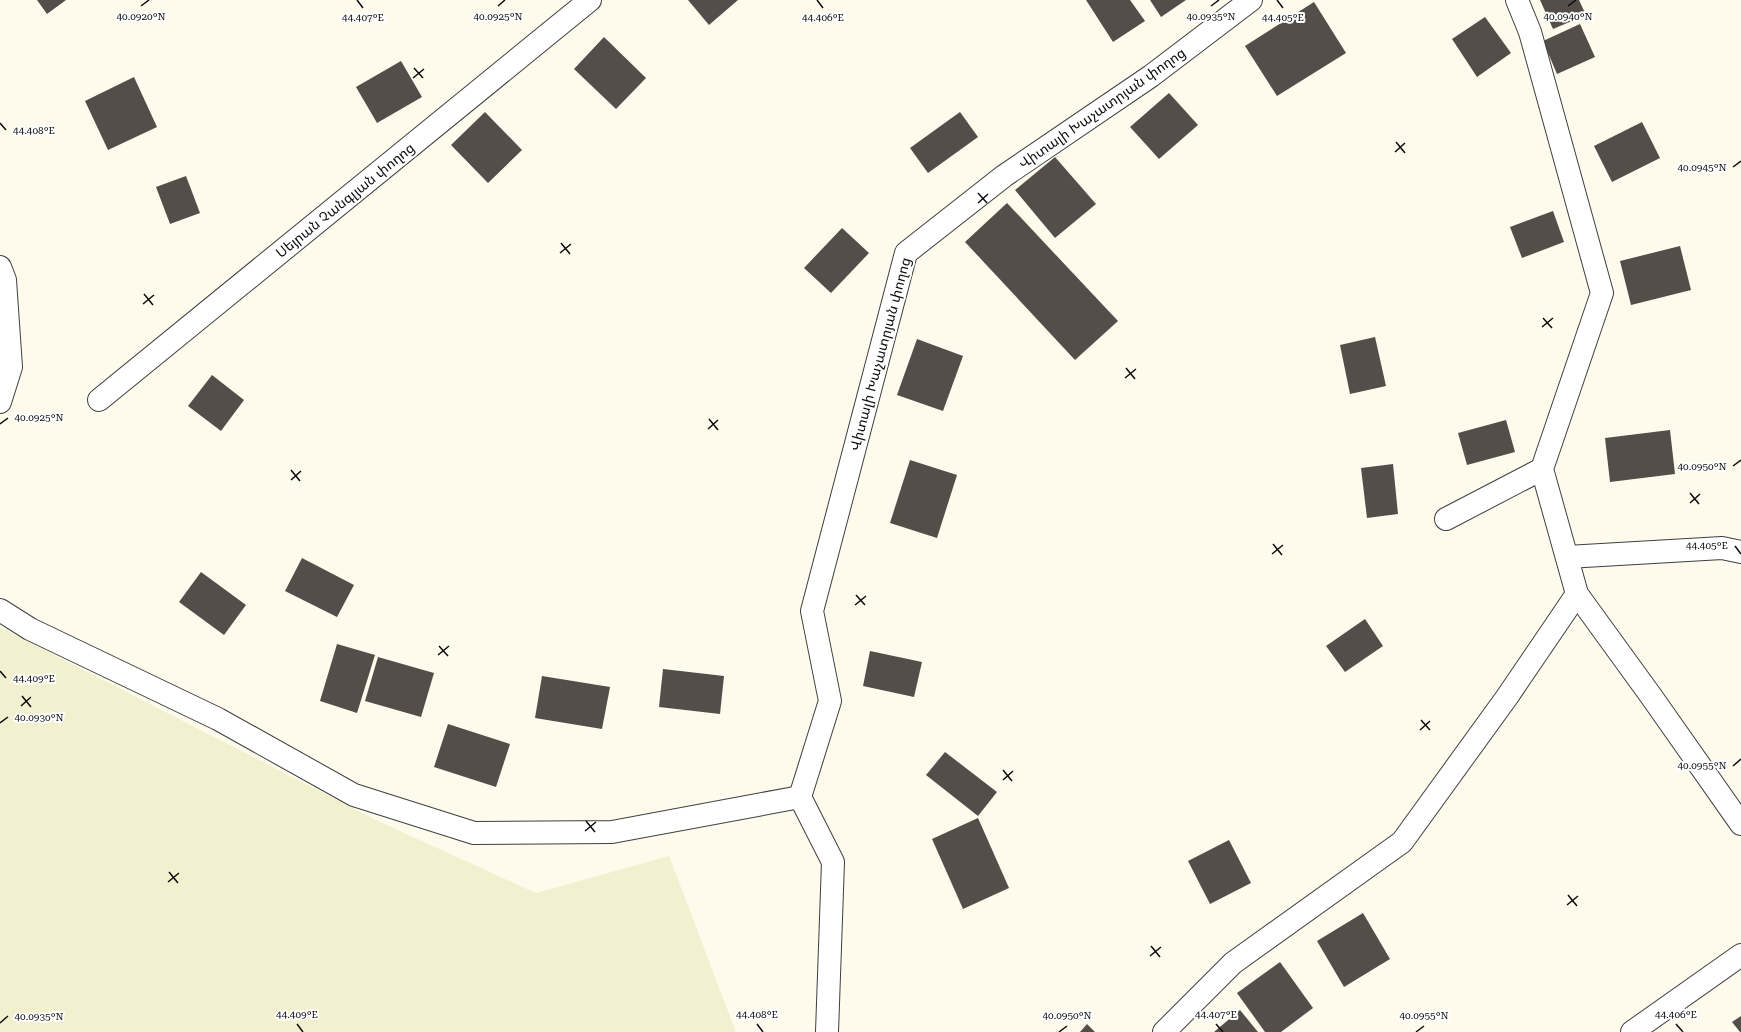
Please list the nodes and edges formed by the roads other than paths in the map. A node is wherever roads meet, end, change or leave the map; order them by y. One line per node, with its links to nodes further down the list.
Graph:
1 (590, 0): 5 (street, Սեյրան Չանգլյան փողոց)
2 (1250, 0): 13 (street, Վիտալի Խաչատրյան փողոց)
3 (1517, 0): 7 (street)
4 (0, 267): 6 (street)
5 (99, 400)
6 (0, 402)
7 (1542, 469): 8 (street); 10 (street)
8 (1446, 519)
9 (1741, 552): 10 (street)
10 (1567, 557): 11 (street)
11 (1577, 594): 14 (street); 17 (street)
12 (0, 610): 13 (street)
13 (800, 797): 16 (street)
14 (1741, 824)
15 (1741, 955): 18 (street)
16 (827, 1032)
17 (1164, 1032)
18 (1632, 1032)

